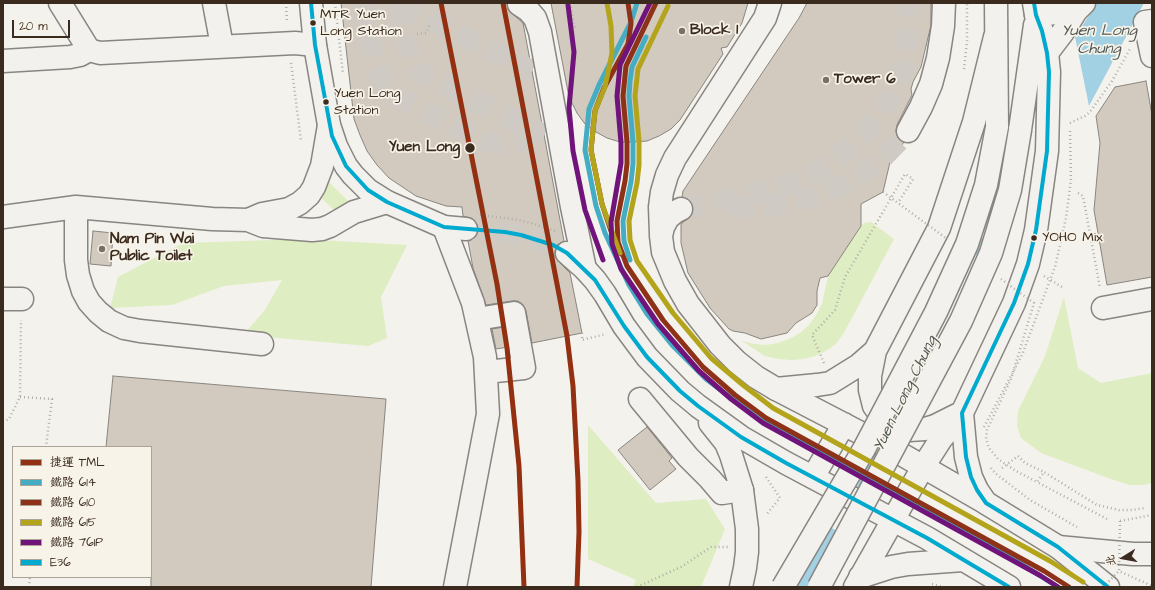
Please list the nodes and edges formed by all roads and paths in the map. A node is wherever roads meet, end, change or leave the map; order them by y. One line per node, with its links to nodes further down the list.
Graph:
1 (60, 3): 22 (main road)
2 (214, 3): 21 (main road)
3 (286, 3): 19 (path)
4 (311, 3): 20 (main road)
5 (335, 3): 27 (path)
6 (528, 3): 45 (main road)
7 (570, 3): 16 (path)
8 (770, 3): 43 (main road)
9 (944, 3): 30 (main road)
10 (967, 3): 26 (path)
11 (996, 3): 18 (main road)
12 (1078, 6): 13 (main road); 23 (main road)
13 (1035, 9): 23 (main road); 67 (main road, bridge)
14 (1148, 22): 24 (main road); 28 (path)
15 (430, 24): 17 (path)
16 (574, 29)
17 (416, 34)
18 (995, 37): 56 (main road); 65 (main road, bridge)
19 (289, 43): 20 (main road); 21 (main road); 31 (path)
20 (315, 45): 29 (main road)
21 (222, 46): 22 (main road)
22 (89, 50): 25 (main road)
23 (1047, 53): 63 (main road)
24 (1152, 56)
25 (3, 61)
26 (964, 73)
27 (343, 80)
28 (1070, 123)
29 (329, 125): 33 (main road); 39 (main road)
30 (908, 131)
31 (301, 141)
32 (1078, 193): 51 (path)
33 (387, 202): 39 (main road); 42 (main road)
34 (898, 203): 57 (path)
35 (76, 207): 37 (main road); 39 (main road); 55 (main road)
36 (681, 209): 43 (main road)
37 (3, 217)
38 (921, 219): 41 (path)
39 (248, 220)
40 (471, 222): 42 (main road); 44 (path)
41 (918, 227)
42 (444, 228): 52 (main road)
43 (661, 236): 59 (main road)
44 (564, 244): 45 (main road)
45 (585, 269): 62 (main road)
46 (1044, 276): 47 (path)
47 (1062, 287)
48 (12, 299): 60 (path)
49 (1152, 299): 51 (main road)
50 (1034, 303): 74 (path, bridge)
51 (1103, 308)
52 (477, 319): 58 (main road); 58 (main road)
53 (582, 333): 54 (path)
54 (608, 334)
55 (262, 344)
56 (875, 351): 59 (main road); 63 (main road, bridge)
57 (823, 361)
58 (486, 372): 92 (main road)
59 (776, 389): 65 (main road)
60 (20, 397): 64 (path); 66 (path)
61 (640, 399): 75 (main road)
62 (698, 406): 73 (main road); 75 (main road)
63 (962, 413): 68 (main road); 76 (main road)
64 (3, 422)
65 (856, 435): 67 (main road, bridge); 73 (main road); 95 (main road, bridge)
66 (46, 446)
67 (894, 457): 68 (main road); 96 (main road, bridge)
68 (923, 467): 76 (main road); 80 (main road)
69 (990, 467): 82 (path)
70 (1002, 468): 72 (path)
71 (767, 471): 79 (path)
72 (1044, 472): 74 (path); 77 (path)
73 (820, 481): 80 (main road, bridge)
74 (1037, 482): 81 (path)
75 (742, 490): 94 (main road)
76 (986, 503): 86 (main road)
77 (1145, 508)
78 (1152, 515): 89 (path, bridge)
79 (766, 516)
80 (893, 519): 88 (main road); 90 (main road)
81 (1107, 519)
82 (1077, 527)
83 (1116, 537): 84 (path)
84 (1124, 537)
85 (732, 547): 93 (path)
86 (1058, 547): 87 (main road); 89 (main road)
87 (1152, 554)
88 (963, 560): 90 (main road); 97 (main road)
89 (1113, 579): 91 (path, bridge); 98 (path, bridge)
90 (858, 582)
91 (1152, 586)
92 (455, 587)
93 (637, 587)
94 (741, 587)
95 (783, 587)
96 (819, 587)
97 (1010, 587)
98 (1103, 587)

